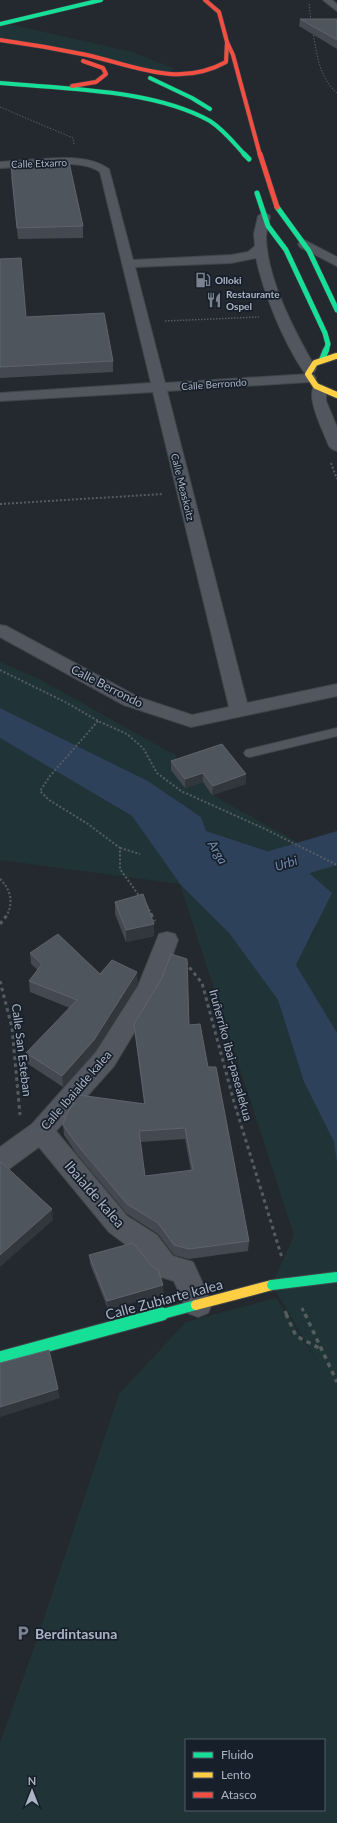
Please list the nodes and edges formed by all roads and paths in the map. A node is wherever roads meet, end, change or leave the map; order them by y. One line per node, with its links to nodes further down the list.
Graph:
1 (107, 0): 5 (main road)
2 (204, 0): 11 (main road)
3 (309, 0): 8 (path)
4 (327, 0): 6 (street)
5 (98, 1): 7 (main road)
6 (337, 8)
7 (0, 24)
8 (312, 24)
9 (313, 32): 14 (path)
10 (3, 40): 12 (main road); 13 (main road)
11 (227, 42): 12 (main road); 17 (main road)
12 (75, 54): 16 (main road)
13 (0, 82): 17 (main road)
14 (337, 93)
15 (0, 107): 18 (path)
16 (233, 128)
17 (262, 159): 22 (main road)
18 (77, 162): 19 (street, Calle Etxarro); 25 (street, Calle Measkoitz)
19 (0, 165)
20 (256, 186): 21 (main road)
21 (264, 216): 23 (street); 30 (main road)
22 (304, 244): 24 (street); 26 (main road)
23 (261, 247): 25 (street); 27 (street)
24 (337, 262)
25 (128, 264): 28 (street, Calle Measkoitz)
26 (337, 310)
27 (284, 316): 28 (path); 31 (street)
28 (142, 322): 32 (street, Calle Measkoitz)
29 (337, 356): 30 (main road)
30 (322, 360): 31 (main road)
31 (309, 374): 32 (street, Calle Berrondo); 33 (main road)
32 (158, 388): 35 (street, Calle Berrondo); 37 (street, Calle Measkoitz)
33 (319, 389): 34 (main road); 36 (street)
34 (337, 395)
35 (0, 397)
36 (337, 446)
37 (184, 492): 38 (path); 42 (street, Calle Measkoitz)
38 (0, 504)
39 (0, 630): 42 (street, Calle Berrondo)
40 (0, 670): 43 (path)
41 (337, 690): 42 (street, Calle Berrondo)
42 (239, 710)
43 (98, 721): 46 (path); 48 (path)
44 (337, 732): 45 (lane)
45 (250, 753)
46 (120, 848): 47 (path); 51 (path, Iruñerriko ibai-pasealekua)
47 (140, 854)
48 (337, 865)
49 (0, 879): 50 (path)
50 (0, 924)
51 (167, 940): 53 (street, Calle Ibaialde kalea); 55 (path, Iruñerriko ibai-pasealekua)
52 (0, 982): 53 (path, Calle San Esteban)
53 (41, 1131): 54 (street, Calle Ibaialde kalea); 59 (street, Ibaialde kalea)
54 (0, 1161)
55 (282, 1260)
56 (337, 1277): 57 (main road, Calle Zubiarte kalea, bridge)
57 (272, 1285): 59 (main road, Calle Zubiarte kalea); 60 (path)
58 (300, 1302): 60 (path)
59 (198, 1304): 61 (main road, Calle Zubiarte kalea)
60 (321, 1349): 62 (path)
61 (0, 1358)
62 (337, 1382)

